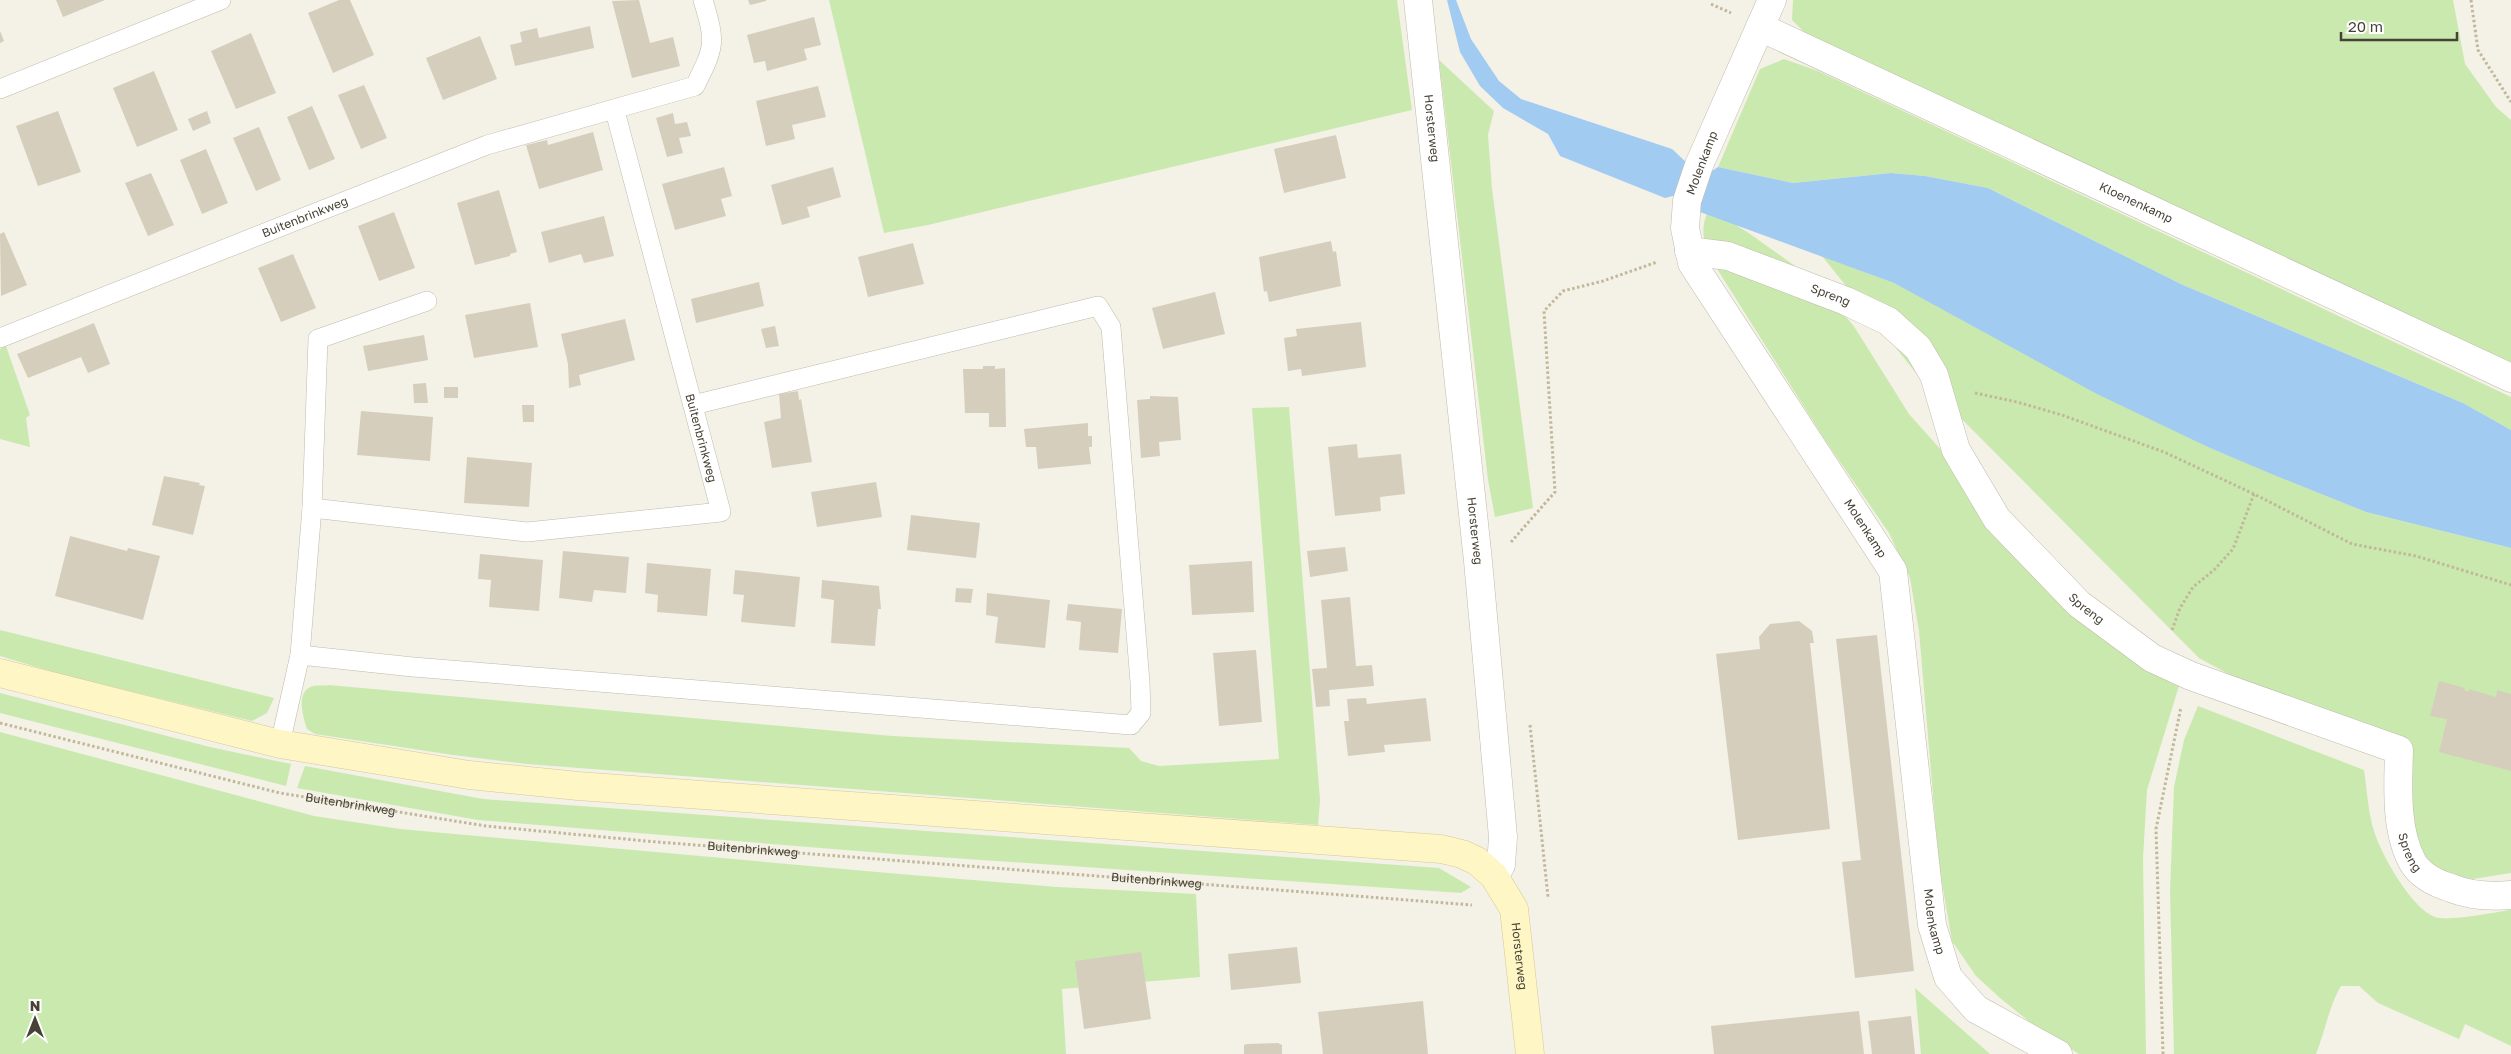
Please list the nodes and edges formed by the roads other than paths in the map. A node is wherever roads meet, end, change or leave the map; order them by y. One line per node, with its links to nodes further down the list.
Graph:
1 (221, 0): 6 (lane)
2 (704, 0): 7 (lane, Buitenbrinkweg)
3 (1418, 0): 17 (street, Horsterweg)
4 (1772, 0): 5 (street, Molenkamp)
5 (1760, 27): 8 (street, Molenkamp); 11 (street, Kloenenkamp)
6 (0, 89)
7 (615, 111): 10 (lane, Buitenbrinkweg); 12 (lane, Buitenbrinkweg)
8 (1689, 251): 18 (street, Spreng); 20 (street, Molenkamp)
9 (427, 301): 13 (lane)
10 (0, 338)
11 (2511, 378)
12 (692, 405): 13 (lane, Buitenbrinkweg); 14 (lane)
13 (312, 508): 14 (lane)
14 (300, 655): 16 (lane)
15 (0, 673): 16 (main road)
16 (280, 744): 17 (main road)
17 (1494, 876): 19 (main road, Horsterweg)
18 (2511, 895)
19 (1530, 1054)
20 (2058, 1054)

